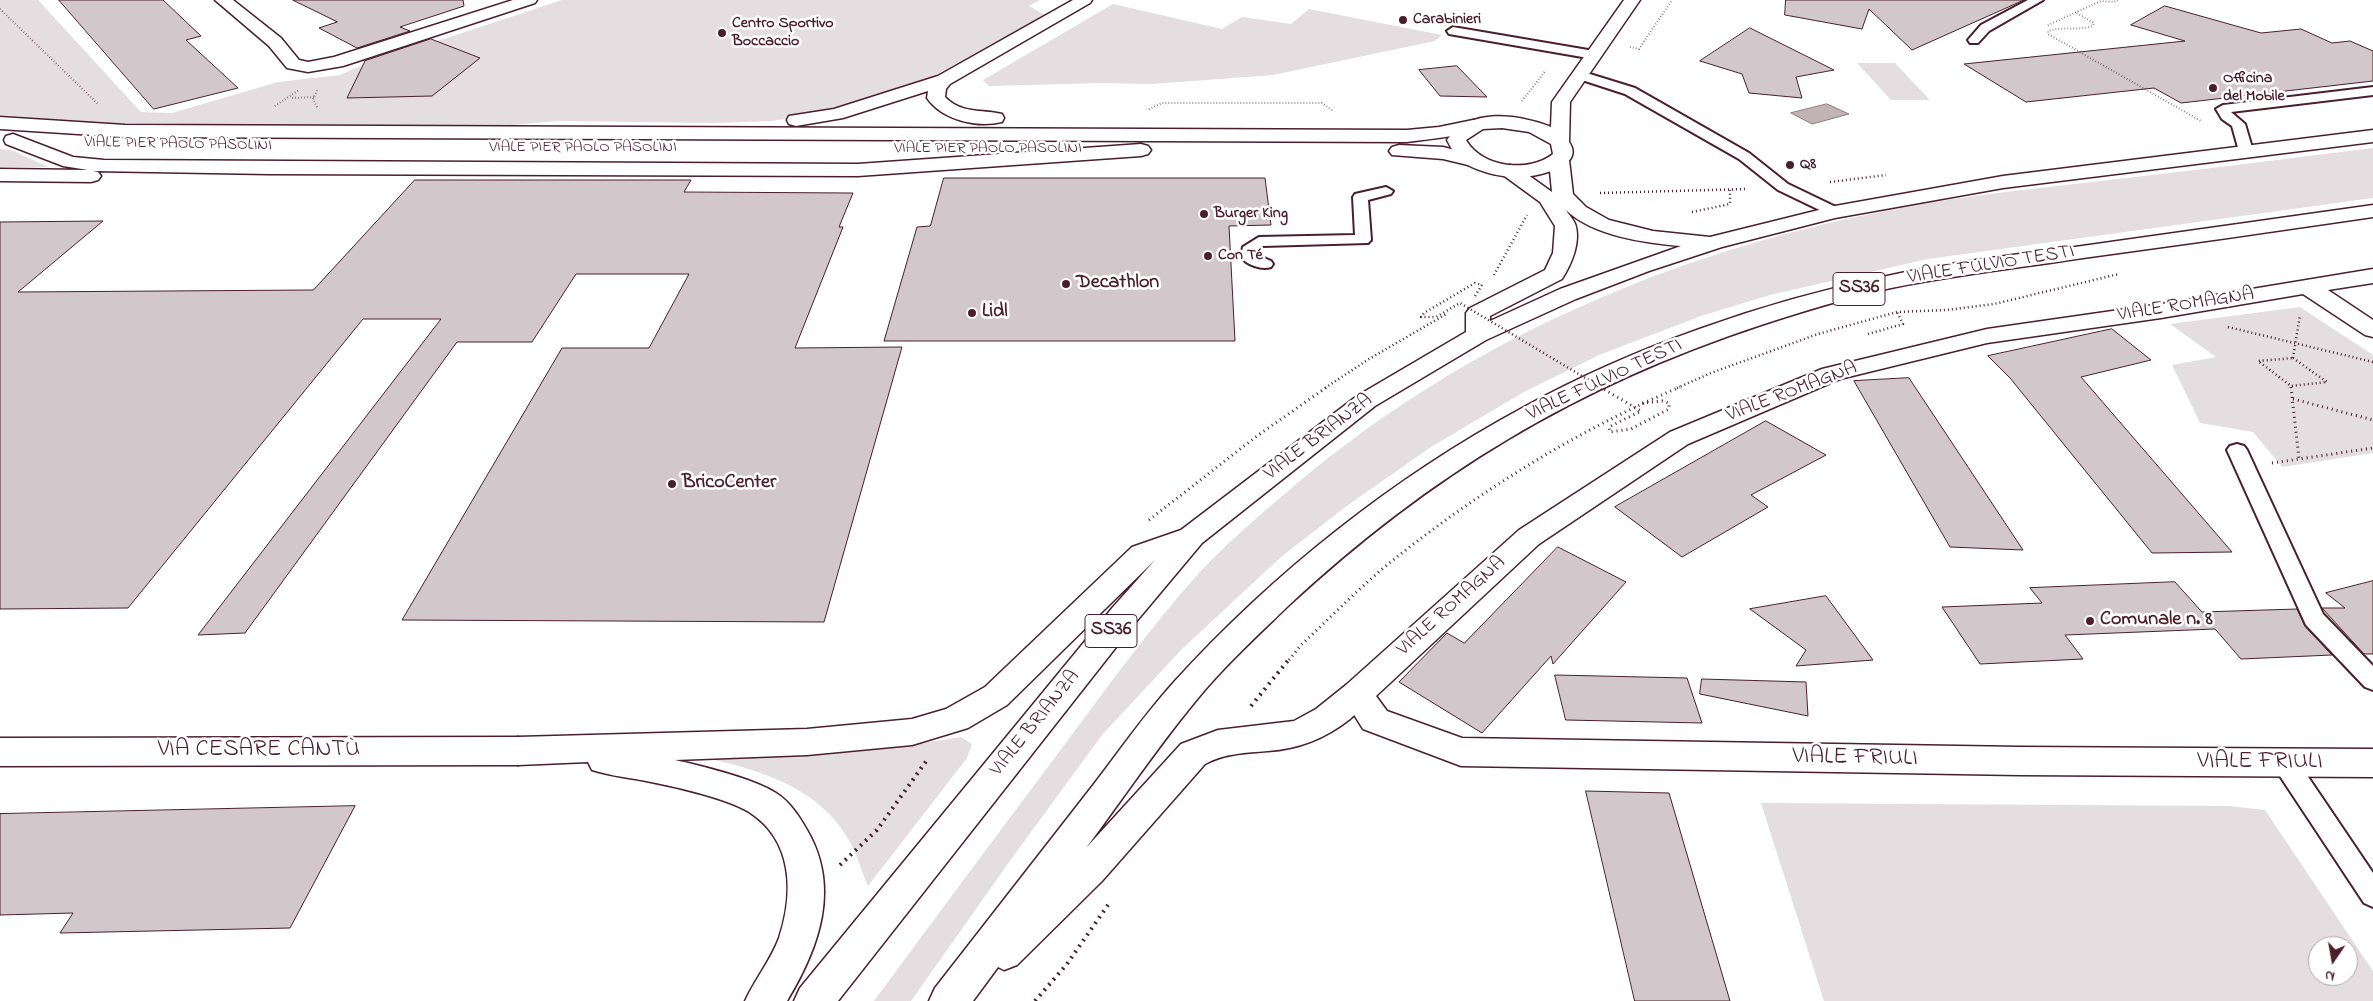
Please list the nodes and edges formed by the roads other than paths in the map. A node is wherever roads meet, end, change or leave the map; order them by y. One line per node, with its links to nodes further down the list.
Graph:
1 (223, 0): 2 (main road)
2 (529, 0)
3 (1084, 0): 10 (main road)
4 (1632, 0): 8 (main road)
5 (2037, 0): 7 (lane)
6 (1453, 31): 8 (lane)
7 (1974, 40)
8 (1594, 55): 9 (main road)
9 (1580, 75): 12 (main road); 32 (lane)
10 (944, 80): 13 (main road, VIALE PIER PAOLO PASOLINI); 18 (main road, VIALE PIER PAOLO PASOLINI)
11 (2373, 91): 22 (lane)
12 (1561, 102): 15 (main road); 24 (main road)
13 (1256, 118)
14 (1319, 118): 19 (main road, VIALE PIER PAOLO PASOLINI)
15 (1502, 122): 17 (main road, VIALE PIER PAOLO PASOLINI); 24 (main road)
16 (0, 123): 18 (main road, VIALE PIER PAOLO PASOLINI)
17 (1473, 126): 19 (main road, VIALE PIER PAOLO PASOLINI); 25 (main road)
18 (553, 133): 19 (main road, VIALE PIER PAOLO PASOLINI)
19 (1386, 135)
20 (2373, 136): 22 (main road, SS36)
21 (6, 140): 23 (main road, VIALE PIER PAOLO PASOLINI); 26 (main road, VIALE PIER PAOLO PASOLINI)
22 (2244, 143): 32 (main road, SS36)
23 (1153, 150): 25 (main road, VIALE PIER PAOLO PASOLINI); 26 (main road, VIALE PIER PAOLO PASOLINI)
24 (1560, 151): 27 (main road); 30 (main road)
25 (1468, 158): 27 (main road, VIALE PIER PAOLO PASOLINI)
26 (269, 168): 28 (main road, VIALE PIER PAOLO PASOLINI)
27 (1510, 171): 30 (main road)
28 (0, 175)
29 (1386, 191): 34 (lane)
30 (1556, 197): 33 (main road); 38 (main road)
31 (2373, 211): 50 (main road, VIALE FULVIO TESTI / SS36)
32 (1835, 212): 33 (main road, SS36)
33 (1714, 242): 38 (main road, SS36)
34 (1265, 264)
35 (2373, 276): 36 (main road, VIALE ROMAGNA)
36 (2306, 286): 37 (main road); 42 (main road, VIALE ROMAGNA)
37 (2373, 330)
38 (1478, 335): 40 (main road, VIALE BRIANZA / SS36)
39 (2241, 458): 41 (lane)
40 (1192, 536): 43 (main road); 49 (main road, VIALE BRIANZA / SS36)
41 (2373, 681)
42 (1356, 694): 45 (main road, VIALE FRIULI); 50 (main road, VIALE ROMAGNA)
43 (518, 751): 44 (main road, VIA CESARE CANTÙ); 48 (main road)
44 (0, 752)
45 (2285, 763): 46 (main road, VIALE FRIULI); 47 (lane)
46 (2373, 763)
47 (2373, 896)
48 (765, 1001)
49 (814, 1001)
50 (950, 1001)

